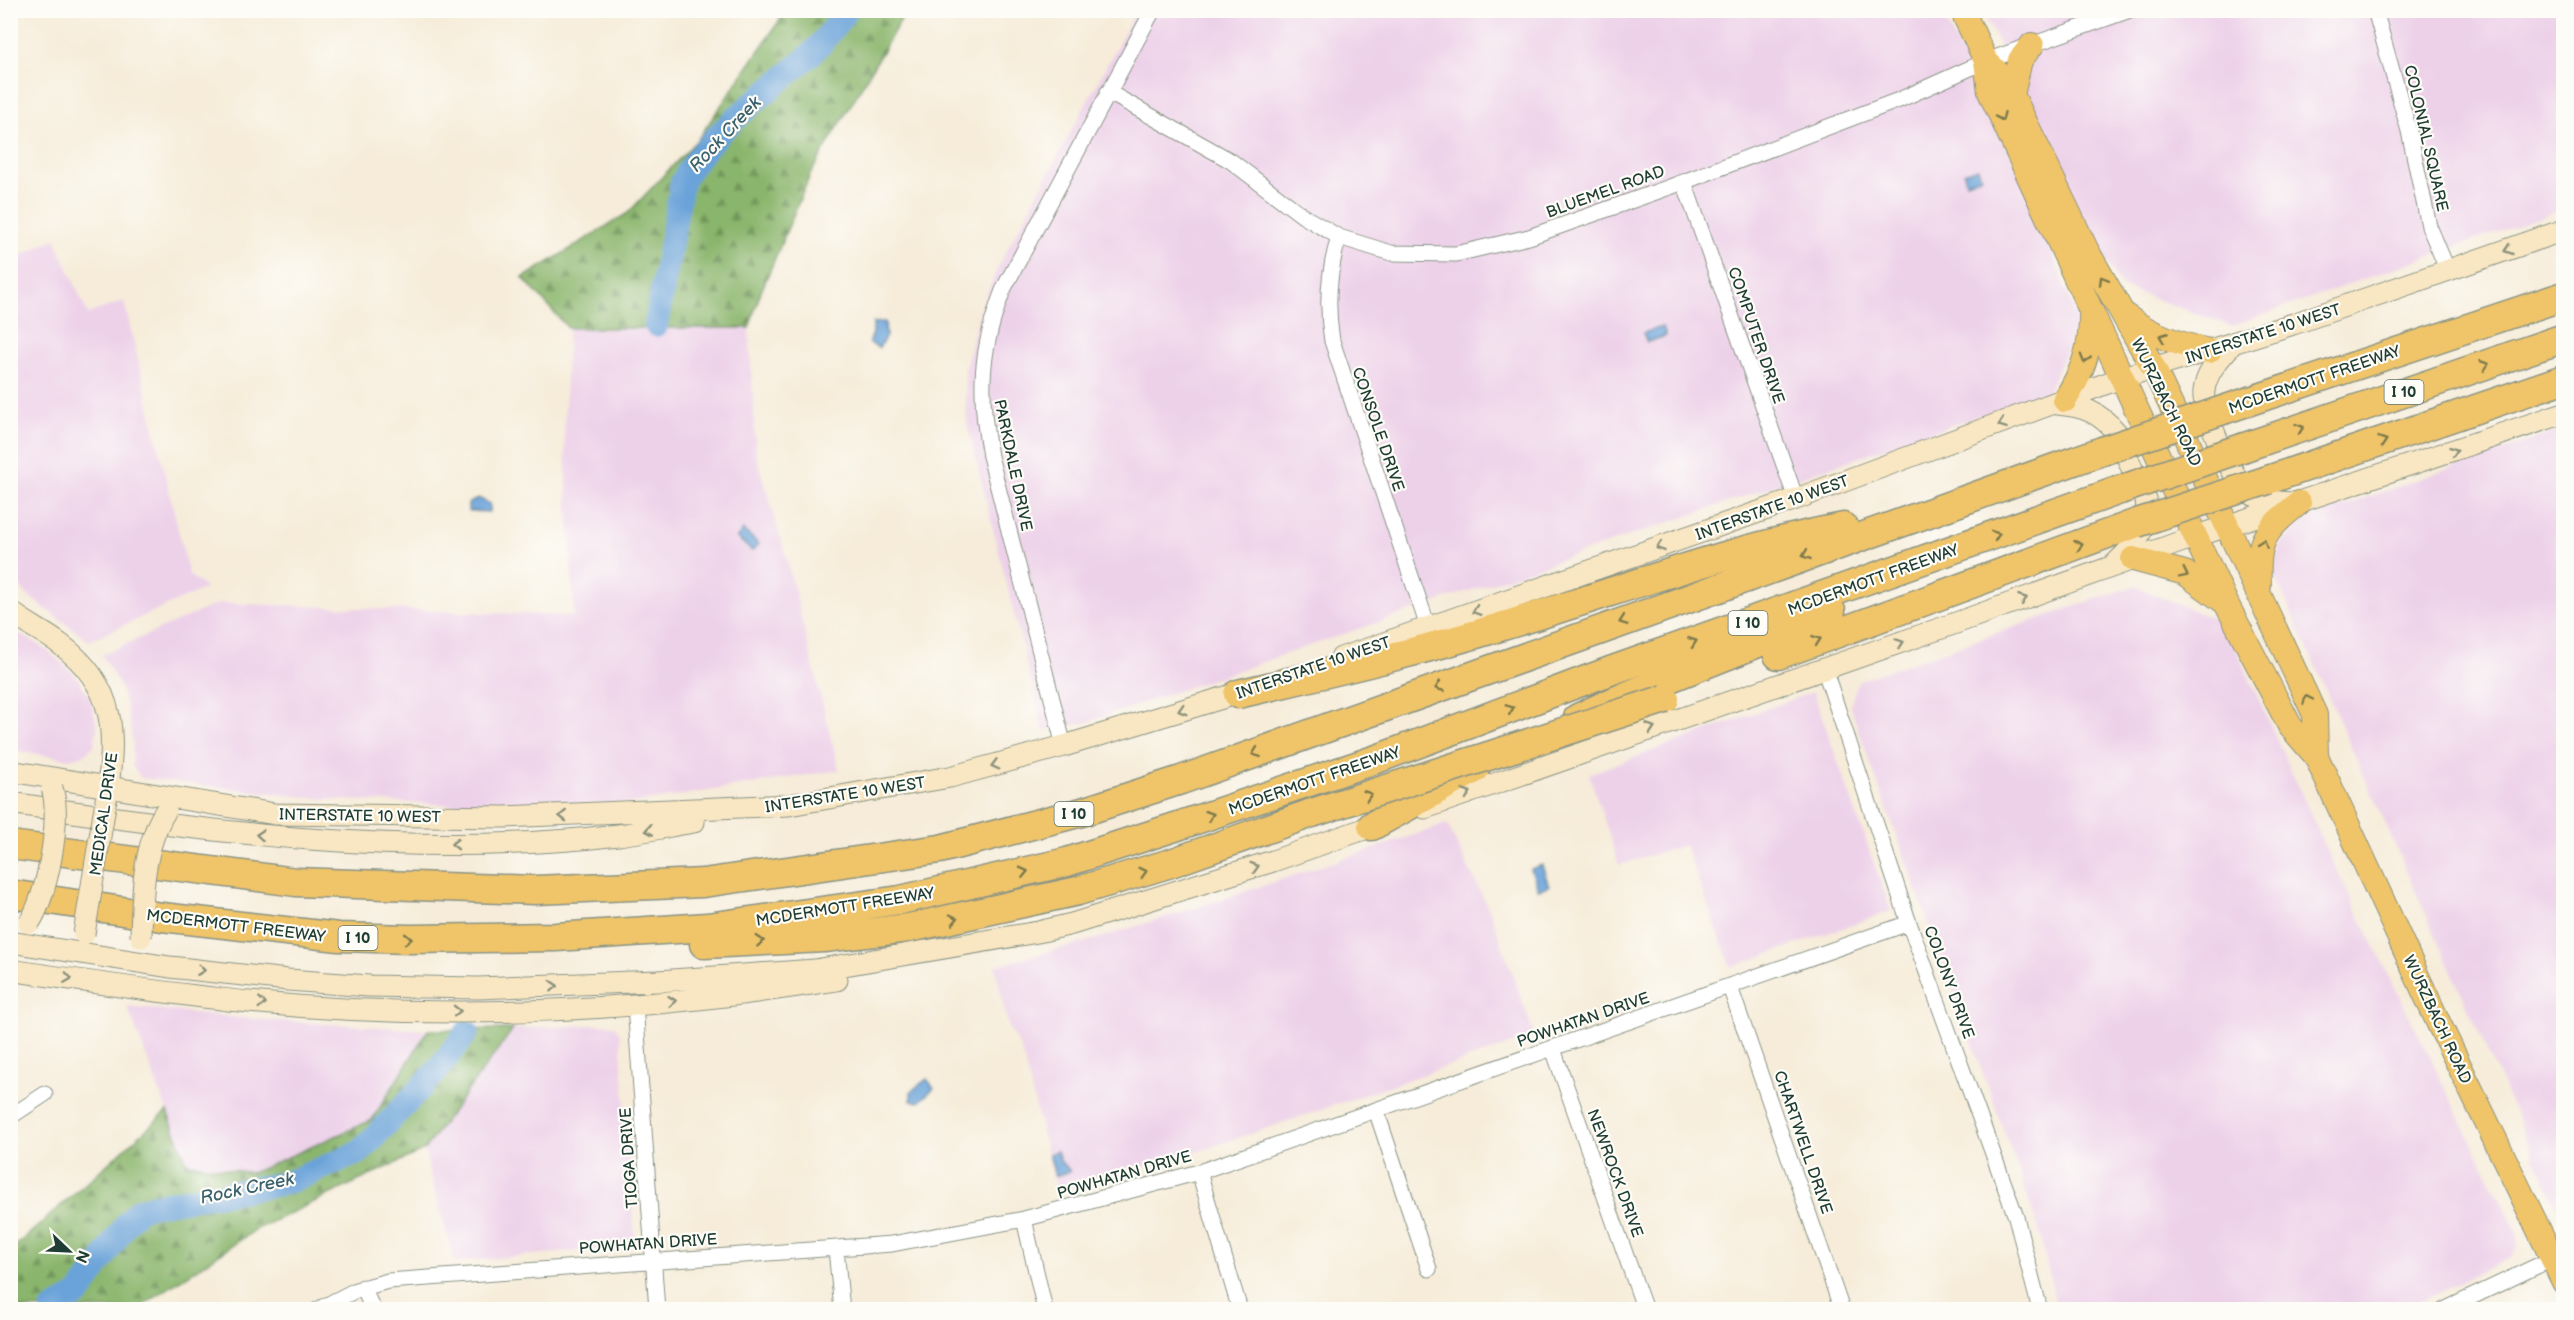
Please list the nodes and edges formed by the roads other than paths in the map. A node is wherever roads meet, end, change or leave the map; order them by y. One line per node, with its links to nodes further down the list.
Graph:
1 (1153, 10): 7 (street, PARKDALE DRIVE)
2 (1962, 10): 6 (main road, WURZBACH ROAD)
3 (2130, 10): 5 (street, BLUEMEL ROAD)
4 (2375, 10): 12 (street, COLONIAL SQUARE)
5 (2032, 45): 6 (street, BLUEMEL ROAD); 8 (main road)
6 (1986, 61): 8 (main road, WURZBACH ROAD); 9 (street, BLUEMEL ROAD); 16 (main road, WURZBACH ROAD, one-way to 16)
7 (1108, 92): 11 (street, BLUEMEL ROAD); 39 (street, PARKDALE DRIVE)
8 (2012, 95): 15 (main road, WURZBACH ROAD, one-way to 8)
9 (1684, 182): 11 (street, BLUEMEL ROAD); 26 (street, COMPUTER DRIVE)
10 (2564, 230): 12 (main road, INTERSTATE 10 WEST, one-way to 12)
11 (1339, 237): 36 (street, CONSOLE DRIVE)
12 (2448, 271): 18 (main road, INTERSTATE 10 WEST)
13 (2564, 282): 19 (highway)
14 (2564, 296): 19 (highway, MCDERMOTT FREEWAY / I 10)
15 (2122, 313): 20 (main road, one-way to 15); 21 (main road, WURZBACH ROAD)
16 (2091, 315): 22 (main road, WURZBACH ROAD); 24 (main road, one-way to 24)
17 (2564, 338): 31 (highway, MCDERMOTT FREEWAY / I 10, one-way to 17, bridge)
18 (2232, 344): 20 (main road, INTERSTATE 10 WEST); 27 (main road)
19 (2408, 348): 28 (highway, MCDERMOTT FREEWAY / I 10, bridge)
20 (2209, 351): 21 (main road, INTERSTATE 10 WEST)
21 (2152, 367): 22 (main road, INTERSTATE 10 WEST); 29 (main road, WURZBACH ROAD)
22 (2121, 378): 24 (main road, INTERSTATE 10 WEST); 30 (main road, WURZBACH ROAD)
23 (2564, 380): 53 (highway, one-way to 23, bridge)
24 (2061, 402): 26 (main road, INTERSTATE 10 WEST, one-way to 26); 32 (main road)
25 (2564, 413): 27 (main road, one-way to 25)
26 (1796, 500): 36 (main road, INTERSTATE 10 WEST, one-way to 36)
27 (2299, 503): 29 (main road); 33 (main road, one-way to 27)
28 (1941, 508): 38 (highway); 48 (highway, MCDERMOTT FREEWAY / I 10, one-way to 48)
29 (2227, 527): 30 (main road); 33 (main road, WURZBACH ROAD)
30 (2194, 537): 32 (main road); 34 (main road, WURZBACH ROAD)
31 (1957, 549): 47 (highway); 53 (highway, MCDERMOTT FREEWAY / I 10, one-way to 31)
32 (2123, 563): 34 (main road, one-way to 34); 37 (main road, one-way to 32)
33 (2259, 597): 40 (main road, WURZBACH ROAD, one-way to 33)
34 (2227, 605): 40 (main road, WURZBACH ROAD)
35 (10, 611): 43 (main road, MEDICAL DRIVE)
36 (1428, 627): 38 (main road, INTERSTATE 10 WEST)
37 (1824, 668): 47 (main road, one-way to 37); 50 (street, COLONY DRIVE)
38 (1238, 694): 39 (main road, INTERSTATE 10 WEST, one-way to 39)
39 (1064, 746): 46 (main road, INTERSTATE 10 WEST, one-way to 46)
40 (2316, 756): 67 (main road, WURZBACH ROAD)
41 (10, 771): 42 (main road, INTERSTATE 10 WEST)
42 (32, 774): 43 (main road, INTERSTATE 10 WEST); 51 (main road, bridge)
43 (107, 796): 44 (main road, INTERSTATE 10 WEST); 55 (main road, MEDICAL DRIVE, bridge)
44 (197, 800): 46 (main road, INTERSTATE 10 WEST, one-way to 44); 56 (main road, bridge)
45 (10, 803): 46 (main road, one-way to 45)
46 (789, 805)
47 (1372, 826): 52 (main road, one-way to 47)
48 (10, 845)
49 (10, 894): 53 (highway, MCDERMOTT FREEWAY / I 10, one-way to 53)
50 (1909, 923): 58 (street, POWHATAN DRIVE); 80 (street, COLONY DRIVE)
51 (20, 928)
52 (1038, 932): 56 (main road, one-way to 52); 59 (main road, one-way to 52)
53 (556, 937)
54 (10, 942): 55 (main road)
55 (83, 944): 56 (main road)
56 (170, 967)
57 (10, 970): 59 (main road, one-way to 59)
58 (1730, 987): 60 (street, POWHATAN DRIVE); 79 (street, CHARTWELL DRIVE)
59 (635, 1005): 68 (street, TIOGA DRIVE)
60 (1553, 1049): 62 (street, POWHATAN DRIVE); 78 (street, NEWROCK DRIVE)
61 (45, 1094): 63 (street)
62 (1376, 1110): 64 (street, POWHATAN DRIVE); 69 (street)
63 (10, 1117)
64 (1199, 1172): 65 (street, POWHATAN DRIVE); 77 (street)
65 (1024, 1219): 66 (street, POWHATAN DRIVE); 76 (street)
66 (836, 1249): 68 (street, POWHATAN DRIVE); 75 (street)
67 (2558, 1256): 70 (main road, WURZBACH ROAD); 81 (street)
68 (653, 1261): 71 (street, POWHATAN DRIVE); 74 (street, TIOGA DRIVE)
69 (1429, 1269)
70 (2564, 1282)
71 (363, 1287): 72 (street, POWHATAN DRIVE); 73 (street)
72 (317, 1310)
73 (373, 1310)
74 (657, 1310)
75 (842, 1310)
76 (1045, 1310)
77 (1240, 1310)
78 (1645, 1310)
79 (1842, 1310)
80 (2040, 1310)
81 (2444, 1310)

